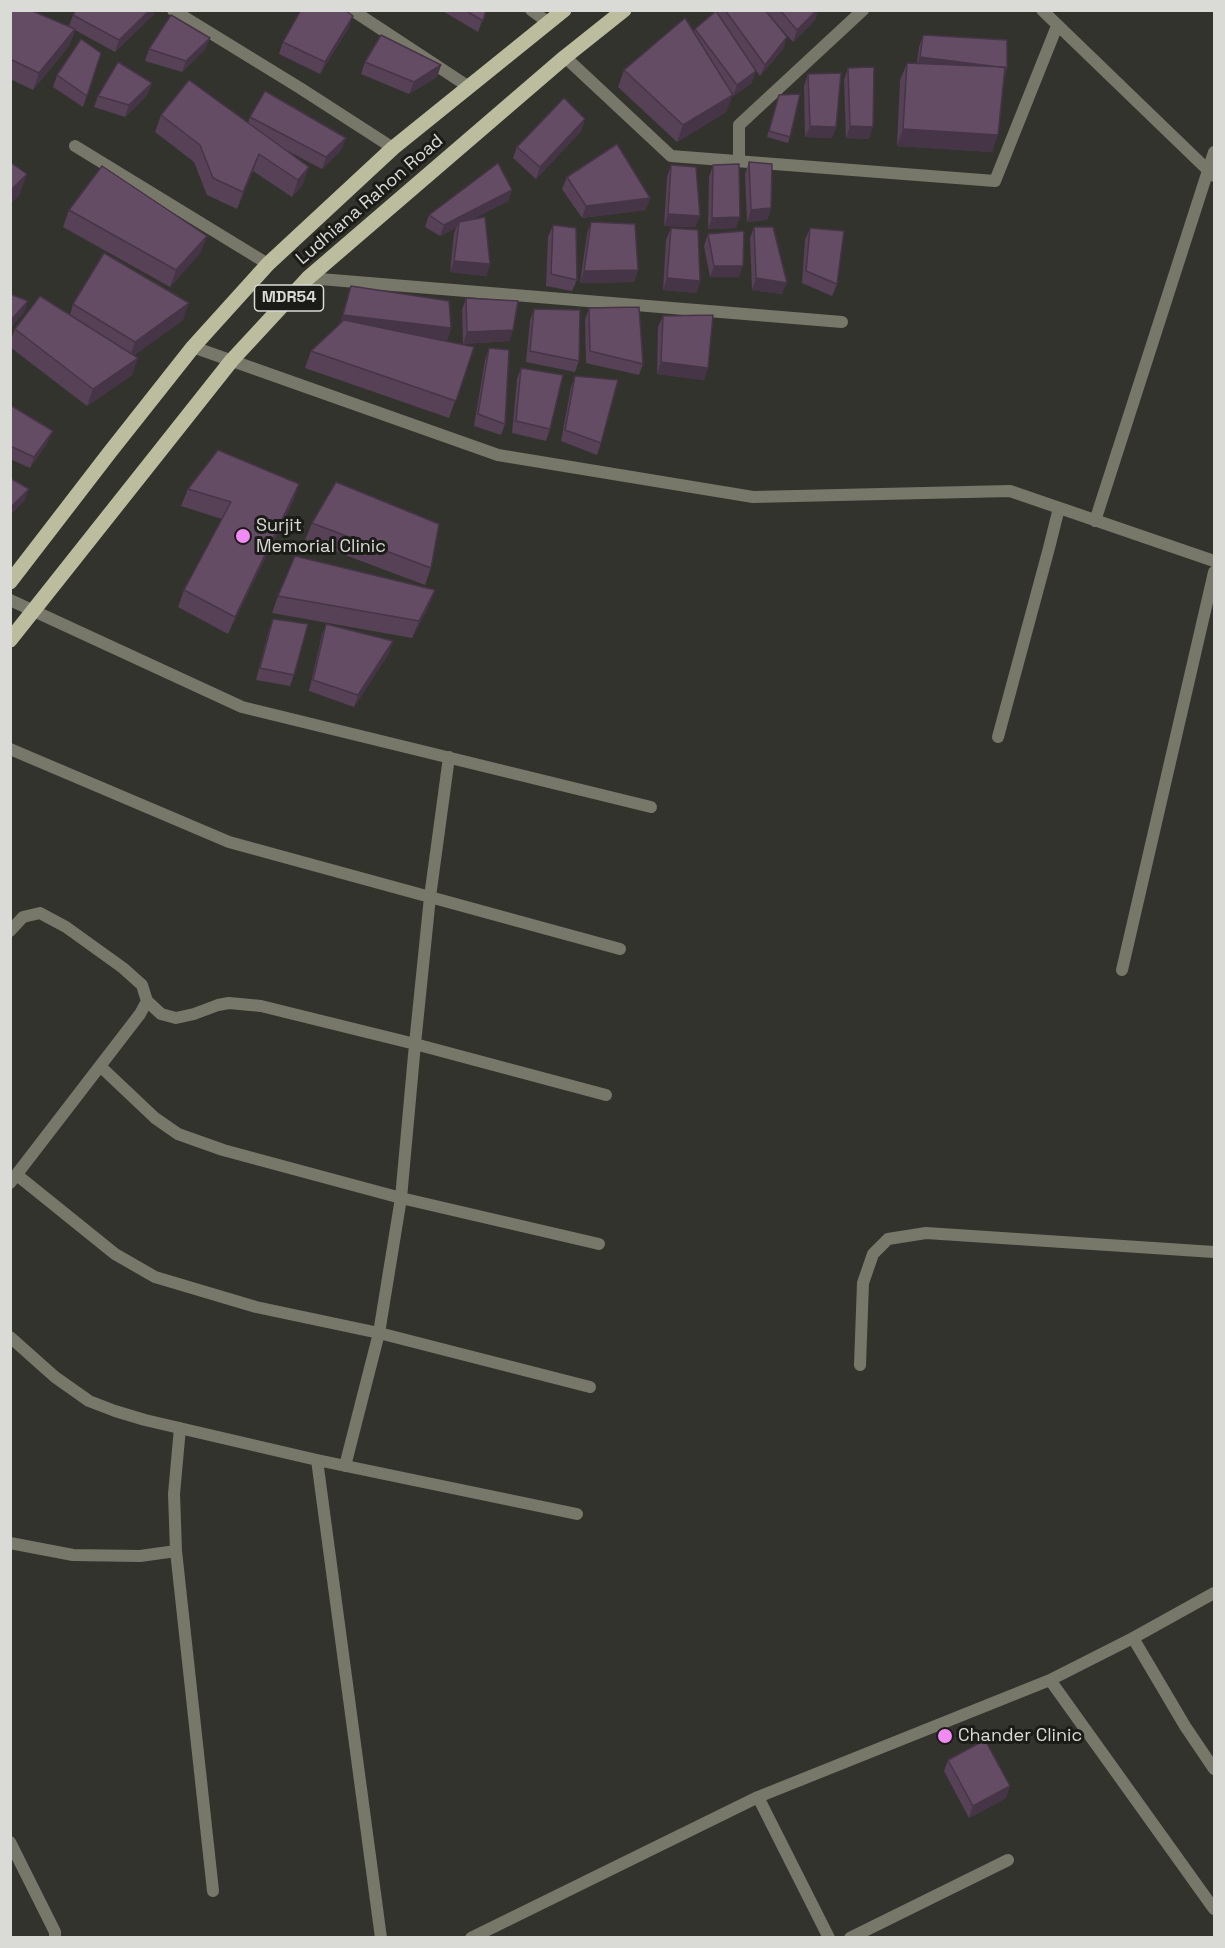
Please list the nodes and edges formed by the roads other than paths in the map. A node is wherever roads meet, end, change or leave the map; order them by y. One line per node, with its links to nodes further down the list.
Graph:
1 (173, 10): 13 (street)
2 (352, 10): 11 (street)
3 (531, 10): 8 (street)
4 (564, 10): 8 (main road, Ludhiana Rahon Road / MDR54)
5 (624, 10): 10 (main road, Ludhiana Rahon Road / MDR54)
6 (863, 10): 15 (street)
7 (1042, 10): 9 (street)
8 (549, 23): 11 (main road, Ludhiana Rahon Road / MDR54)
9 (1057, 26): 15 (street); 16 (street)
10 (565, 57): 15 (street); 18 (main road, Ludhiana Rahon Road / MDR54)
11 (470, 87): 13 (main road, Ludhiana Rahon Road / MDR54)
12 (75, 146): 17 (street)
13 (393, 148): 17 (main road, Ludhiana Rahon Road / MDR54)
14 (1215, 152): 16 (street)
15 (739, 161)
16 (1212, 173): 23 (street)
17 (268, 264): 20 (main road, Ludhiana Rahon Road / MDR54)
18 (308, 278): 19 (street); 21 (main road, Ludhiana Rahon Road / MDR54)
19 (842, 322)
20 (193, 347): 21 (street); 26 (main road, Ludhiana Rahon Road / MDR54)
21 (232, 360): 22 (street); 28 (main road, Ludhiana Rahon Road / MDR54)
22 (1059, 508): 23 (street); 30 (street)
23 (1095, 521): 24 (street)
24 (1215, 561)
25 (1215, 572): 37 (street)
26 (10, 582)
27 (10, 600): 28 (street)
28 (34, 611): 29 (main road, Ludhiana Rahon Road / MDR54); 32 (street)
29 (10, 640)
30 (998, 737)
31 (10, 749): 34 (street)
32 (448, 758): 33 (street); 34 (street)
33 (651, 807)
34 (430, 897): 36 (street); 39 (street)
35 (10, 931): 38 (street)
36 (620, 949)
37 (1122, 970)
38 (147, 1000): 39 (street); 40 (street)
39 (415, 1044): 41 (street); 43 (street)
40 (100, 1066): 42 (street); 43 (street)
41 (606, 1095)
42 (14, 1179): 46 (street)
43 (401, 1198): 44 (street); 46 (street)
44 (599, 1244)
45 (1215, 1252): 48 (street)
46 (379, 1333): 49 (street); 52 (street)
47 (10, 1337): 50 (street)
48 (860, 1365)
49 (590, 1387)
50 (180, 1428): 51 (street); 55 (street)
51 (318, 1460): 52 (street); 66 (street)
52 (345, 1466): 53 (street)
53 (577, 1514)
54 (10, 1543): 55 (street)
55 (176, 1551): 63 (street)
56 (1215, 1593): 57 (street)
57 (1132, 1638): 58 (street); 59 (street)
58 (1050, 1680): 60 (street); 64 (street)
59 (1215, 1769)
60 (758, 1797): 67 (street); 68 (street)
61 (10, 1842): 65 (street)
62 (1008, 1860): 69 (street)
63 (213, 1892)
64 (1215, 1909)
65 (55, 1938)
66 (381, 1938)
67 (471, 1938)
68 (829, 1938)
69 (850, 1938)

